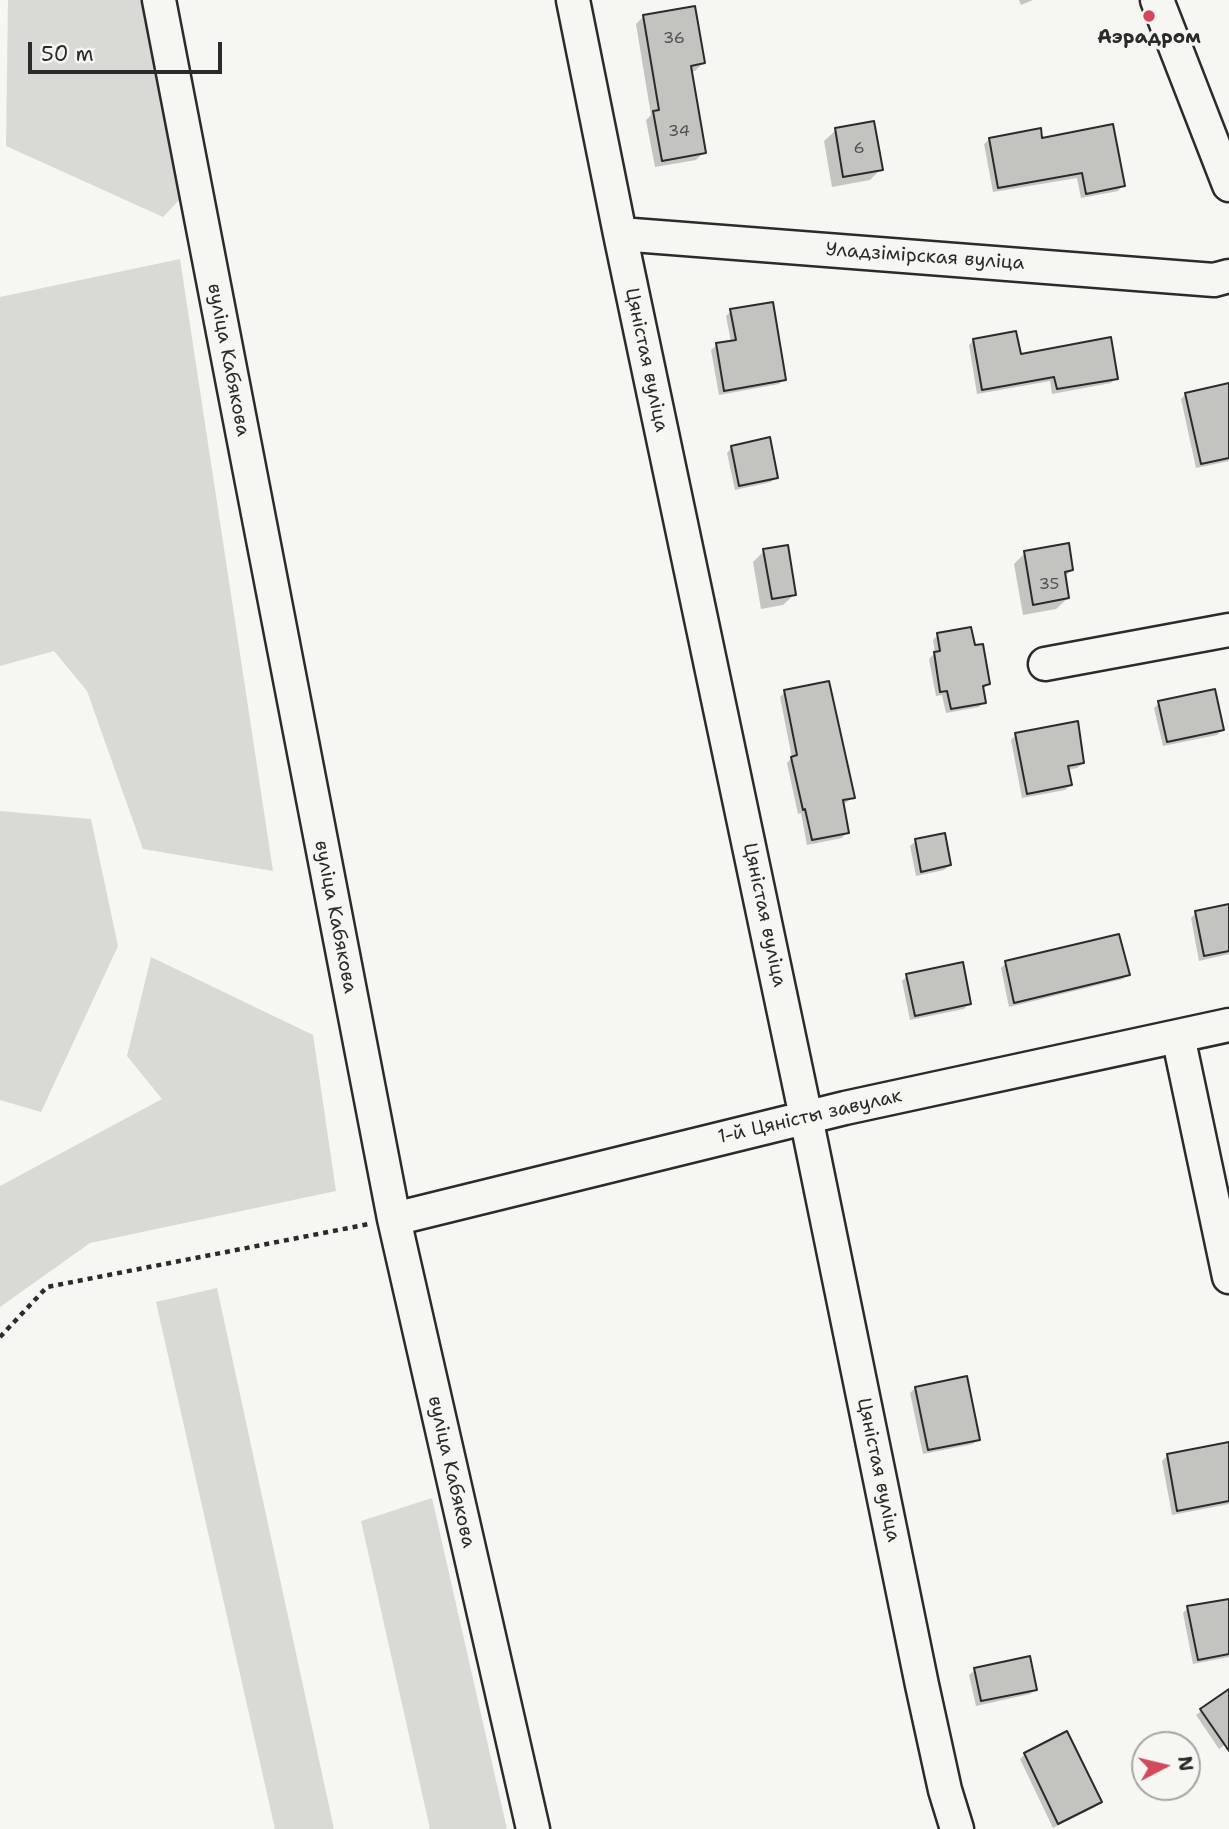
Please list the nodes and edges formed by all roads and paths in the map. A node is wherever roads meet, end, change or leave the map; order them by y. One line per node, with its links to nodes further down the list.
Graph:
1 (159, 0): 12 (street, вуліца Кабякова)
2 (573, 0): 5 (street, Цяністая вуліца)
3 (1157, 0): 4 (street)
4 (1229, 185)
5 (620, 234): 6 (street, Уладзімірская вуліца); 11 (street, Цяністая вуліца)
6 (1229, 276)
7 (1229, 630): 8 (street)
8 (1045, 664)
9 (1229, 1025): 10 (street, 1-й Цяністы завулак)
10 (1178, 1036): 11 (street, 1-й Цяністы завулак); 13 (street)
11 (806, 1117): 12 (street, 1-й Цяністы завулак); 16 (street, Цяністая вуліца)
12 (394, 1219): 14 (path); 15 (street, вуліца Кабякова)
13 (1229, 1277)
14 (0, 1338)
15 (533, 1829)
16 (957, 1829)

